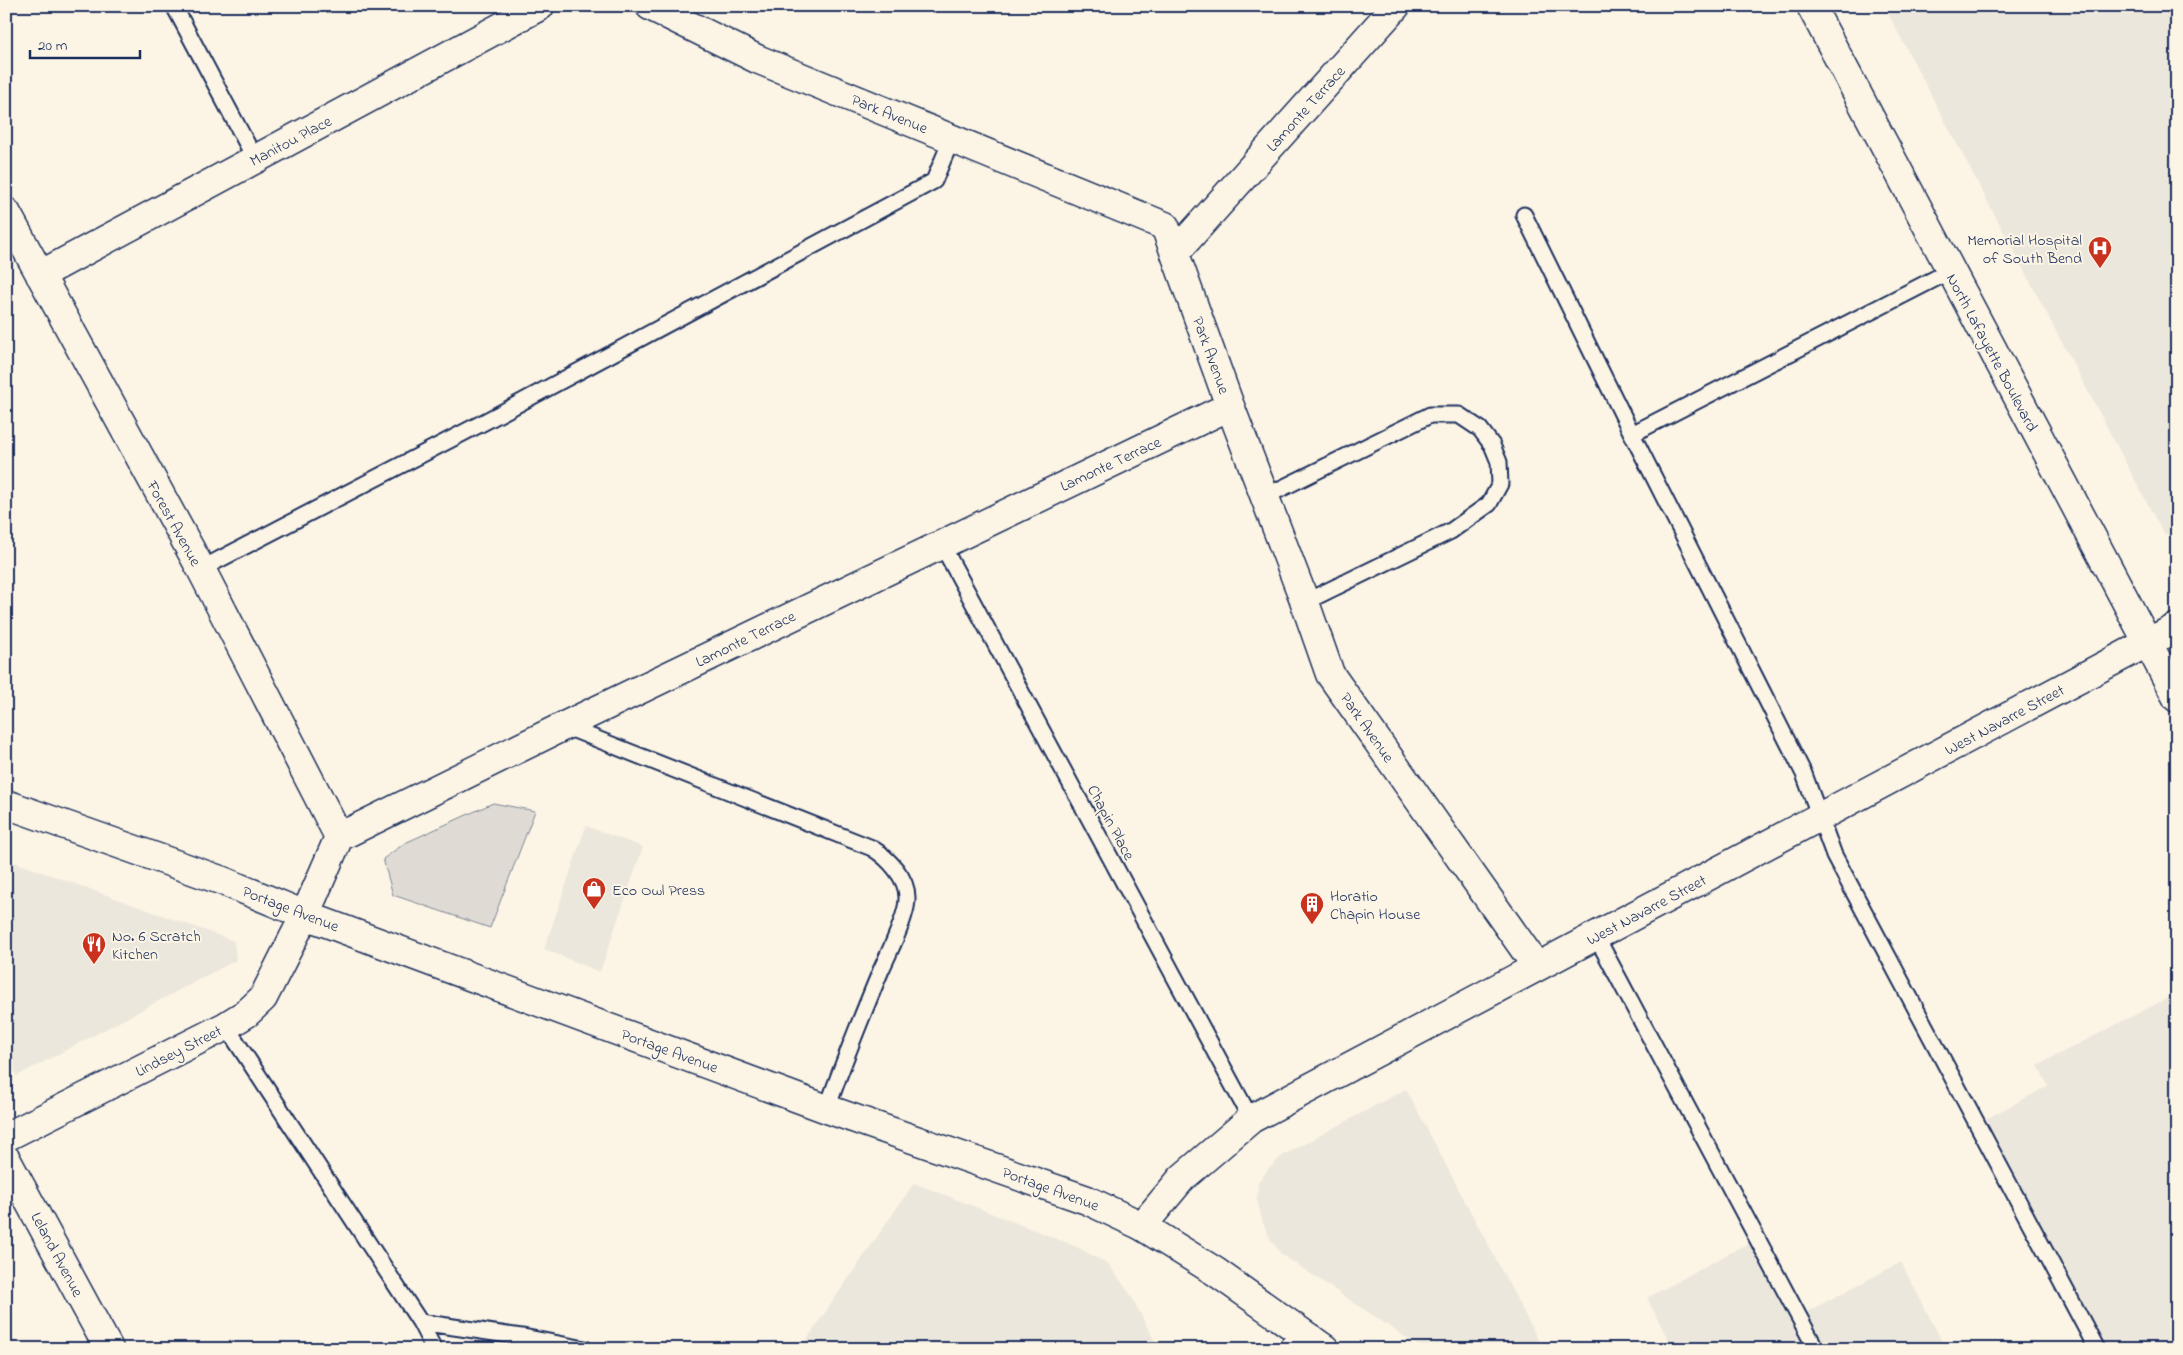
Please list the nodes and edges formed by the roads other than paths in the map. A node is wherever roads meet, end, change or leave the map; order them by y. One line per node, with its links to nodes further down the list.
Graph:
1 (174, 6): 7 (lane)
2 (540, 6): 7 (street, Manitou Place)
3 (650, 6): 6 (street, Park Avenue)
4 (1396, 6): 10 (street, Lamonte Terrace)
5 (1811, 6): 11 (street, North Lafayette Boulevard)
6 (952, 138): 10 (street, Park Avenue); 17 (lane)
7 (255, 159): 12 (street, Manitou Place)
8 (6, 212): 12 (street, Forest Avenue)
9 (1524, 215): 14 (lane)
10 (1175, 253): 13 (street, Park Avenue)
11 (1950, 271): 14 (lane); 20 (street, North Lafayette Boulevard)
12 (40, 276): 17 (street, Forest Avenue)
13 (1230, 406): 15 (street, Park Avenue); 16 (street, Lamonte Terrace)
14 (1632, 434): 24 (lane)
15 (1264, 497): 18 (street, Park Avenue); 18 (lane)
16 (941, 543): 22 (street, Lamonte Terrace); 31 (lane, Chapin Place)
17 (200, 570): 25 (street, Forest Avenue)
18 (1305, 602): 28 (street, Park Avenue)
19 (2177, 627): 20 (street, West Navarre Street)
20 (2147, 643): 21 (street, North Lafayette Boulevard); 24 (street, West Navarre Street)
21 (2177, 698)
22 (564, 726): 25 (street, Lamonte Terrace); 30 (lane)
23 (6, 804): 26 (street, Portage Avenue)
24 (1820, 817): 27 (street, West Navarre Street); 41 (lane)
25 (339, 837): 26 (street)
26 (305, 915): 29 (street, Lindsey Street); 30 (street, Portage Avenue)
27 (1596, 936): 28 (street, West Navarre Street); 40 (lane)
28 (1537, 966): 31 (street, West Navarre Street)
29 (226, 1026): 32 (street, Lindsey Street); 35 (lane)
30 (827, 1109): 34 (street, Portage Avenue)
31 (1251, 1119): 34 (street, West Navarre Street)
32 (6, 1137)
33 (6, 1159): 37 (street, Leland Avenue)
34 (1142, 1226): 36 (street, Portage Avenue)
35 (420, 1322): 38 (lane); 39 (lane)
36 (1310, 1345)
37 (109, 1349)
38 (434, 1349)
39 (585, 1349)
40 (1816, 1349)
41 (2097, 1349)

